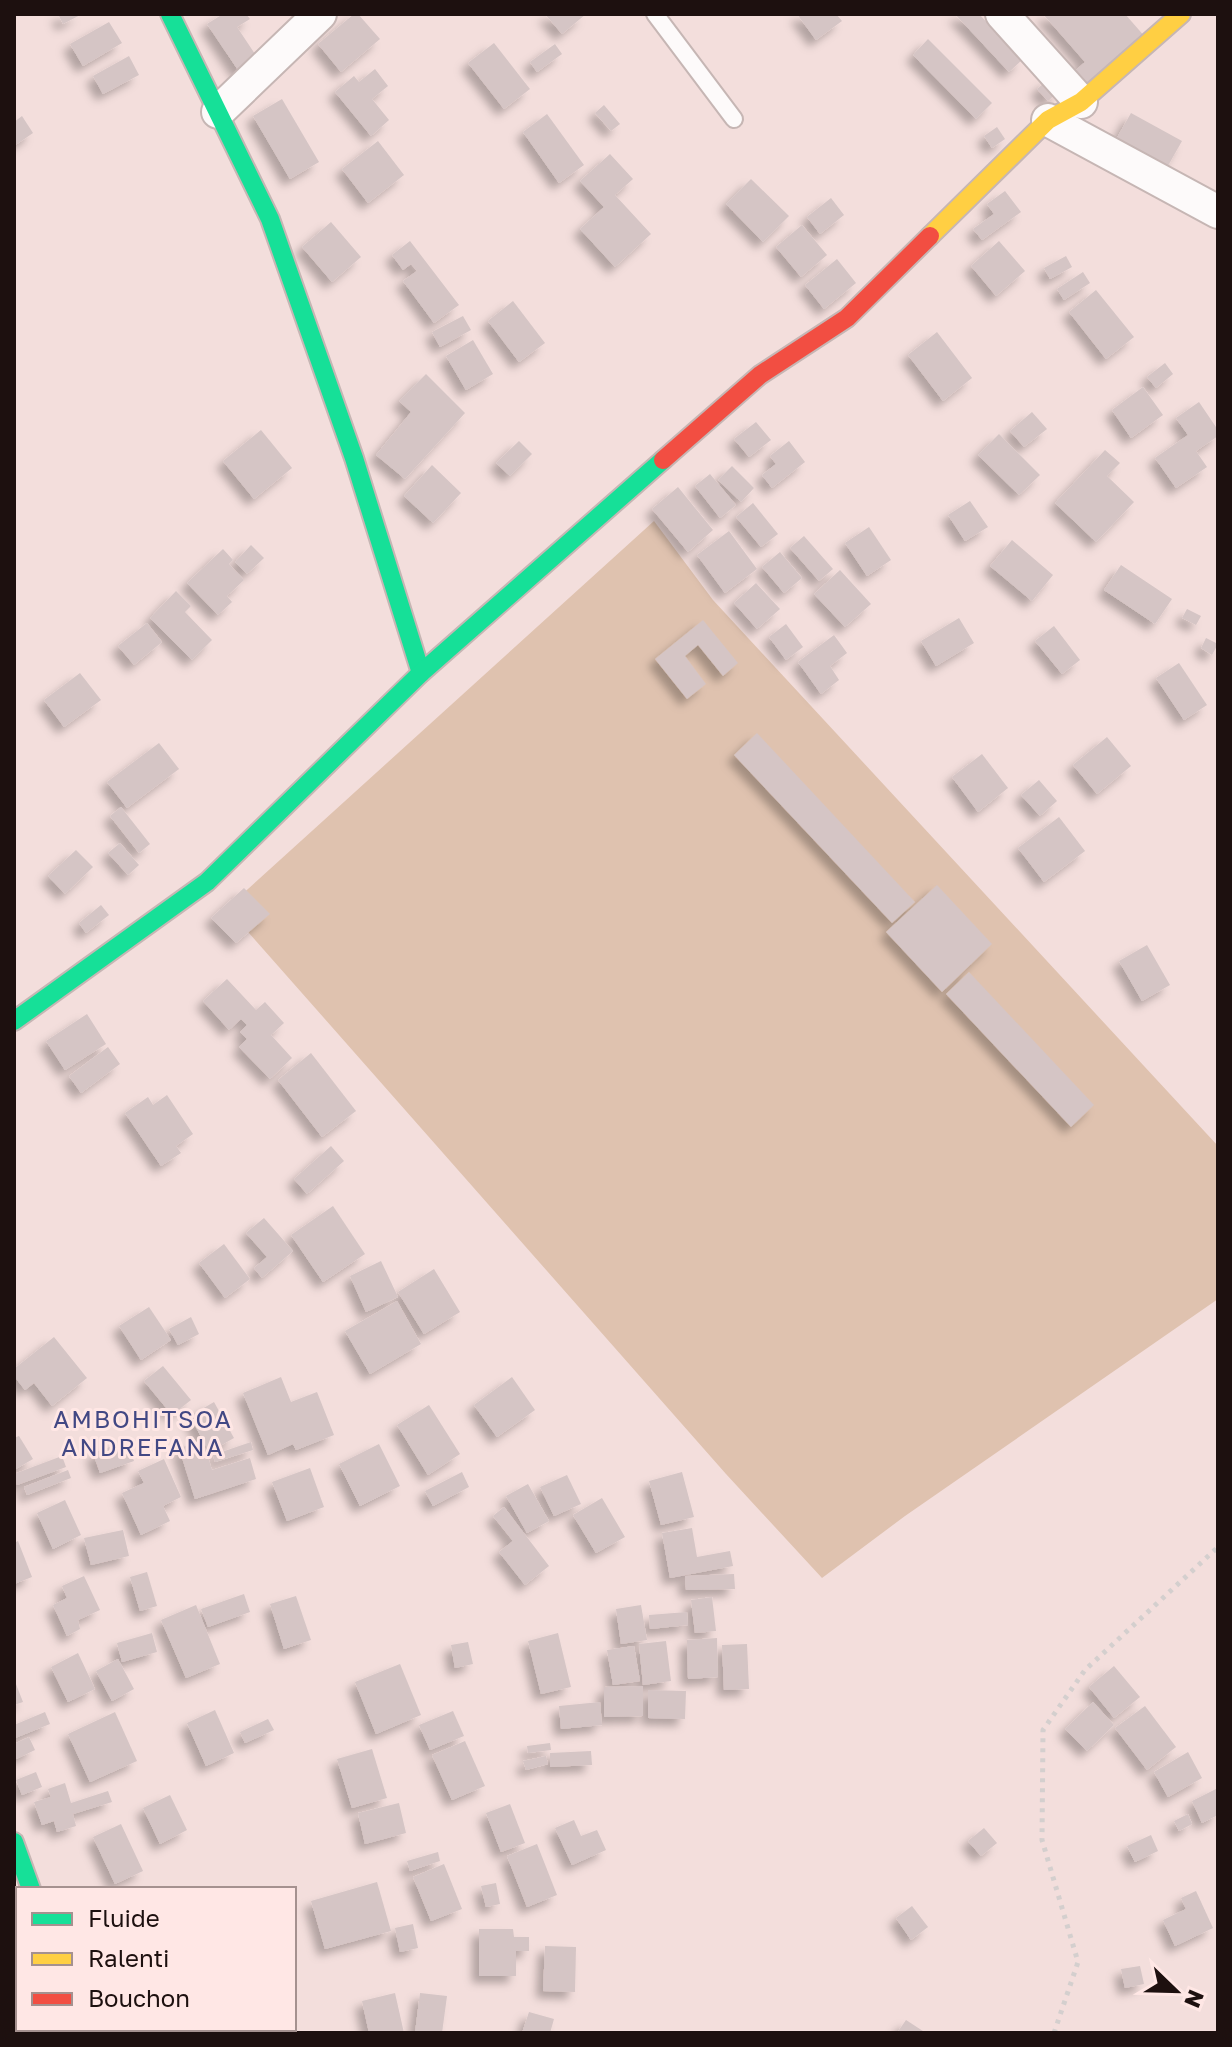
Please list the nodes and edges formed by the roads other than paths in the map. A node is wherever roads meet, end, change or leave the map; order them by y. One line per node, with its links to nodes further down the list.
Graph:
1 (170, 14): 7 (street)
2 (320, 14): 7 (street)
3 (655, 14): 8 (lane)
4 (1002, 14): 6 (street)
5 (1181, 14): 6 (street)
6 (1081, 102): 9 (street)
7 (218, 112): 11 (street)
8 (734, 119)
9 (1048, 120): 10 (street); 11 (street)
10 (1218, 212)
11 (421, 673): 12 (street)
12 (14, 1021)
13 (14, 1842): 14 (street)
14 (30, 1887)

